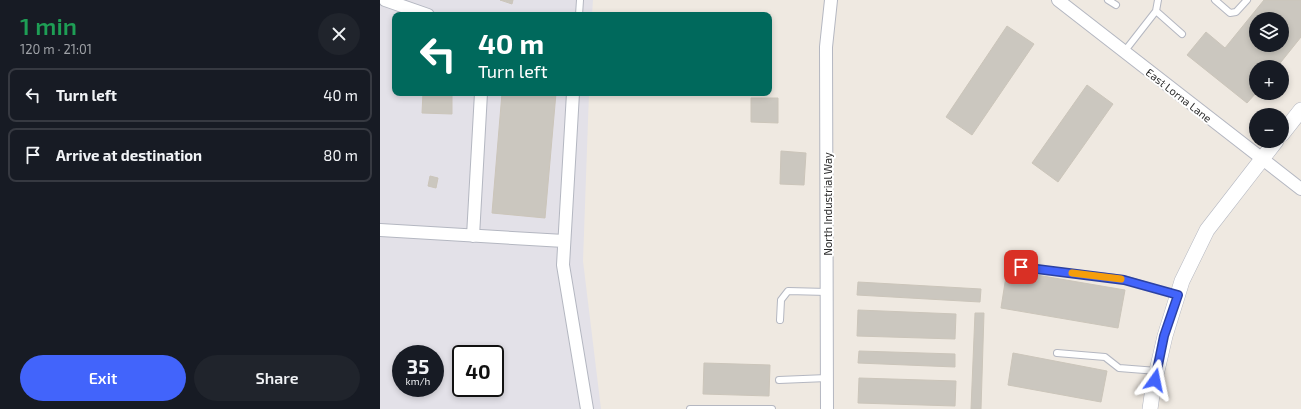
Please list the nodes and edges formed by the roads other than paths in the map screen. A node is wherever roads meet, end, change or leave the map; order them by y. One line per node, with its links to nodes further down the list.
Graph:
1 (385, 0): 11 (street)
2 (580, 0): 12 (lane)
3 (831, 0): 26 (street, North Industrial Way)
4 (1108, 0): 9 (lane)
5 (1158, 0): 10 (lane)
6 (1215, 0): 7 (lane)
7 (1247, 0)
8 (1063, 1): 14 (street, East Lorna Lane)
9 (1116, 5)
10 (1156, 11): 13 (lane); 14 (lane)
11 (419, 12)
12 (579, 12)
13 (1182, 34)
14 (1124, 52): 20 (street, East Lorna Lane)
15 (482, 96): 23 (street)
16 (573, 96): 24 (street)
17 (1301, 110): 18 (street)
18 (1289, 125)
19 (1271, 148): 20 (street)
20 (1262, 159): 21 (street, East Lorna Lane); 27 (street)
21 (1301, 189)
22 (380, 230): 23 (street)
23 (473, 236): 24 (street)
24 (564, 241): 33 (street)
25 (1021, 267): 27 (lane)
26 (827, 292): 28 (lane); 31 (street, North Industrial Way)
27 (1178, 295): 30 (street)
28 (780, 320)
29 (1057, 353): 30 (lane)
30 (1157, 371): 37 (street)
31 (827, 378): 32 (lane); 36 (street, North Industrial Way)
32 (779, 380)
33 (587, 409)
34 (690, 409): 35 (lane)
35 (772, 409)
36 (827, 409)
37 (1150, 409)

